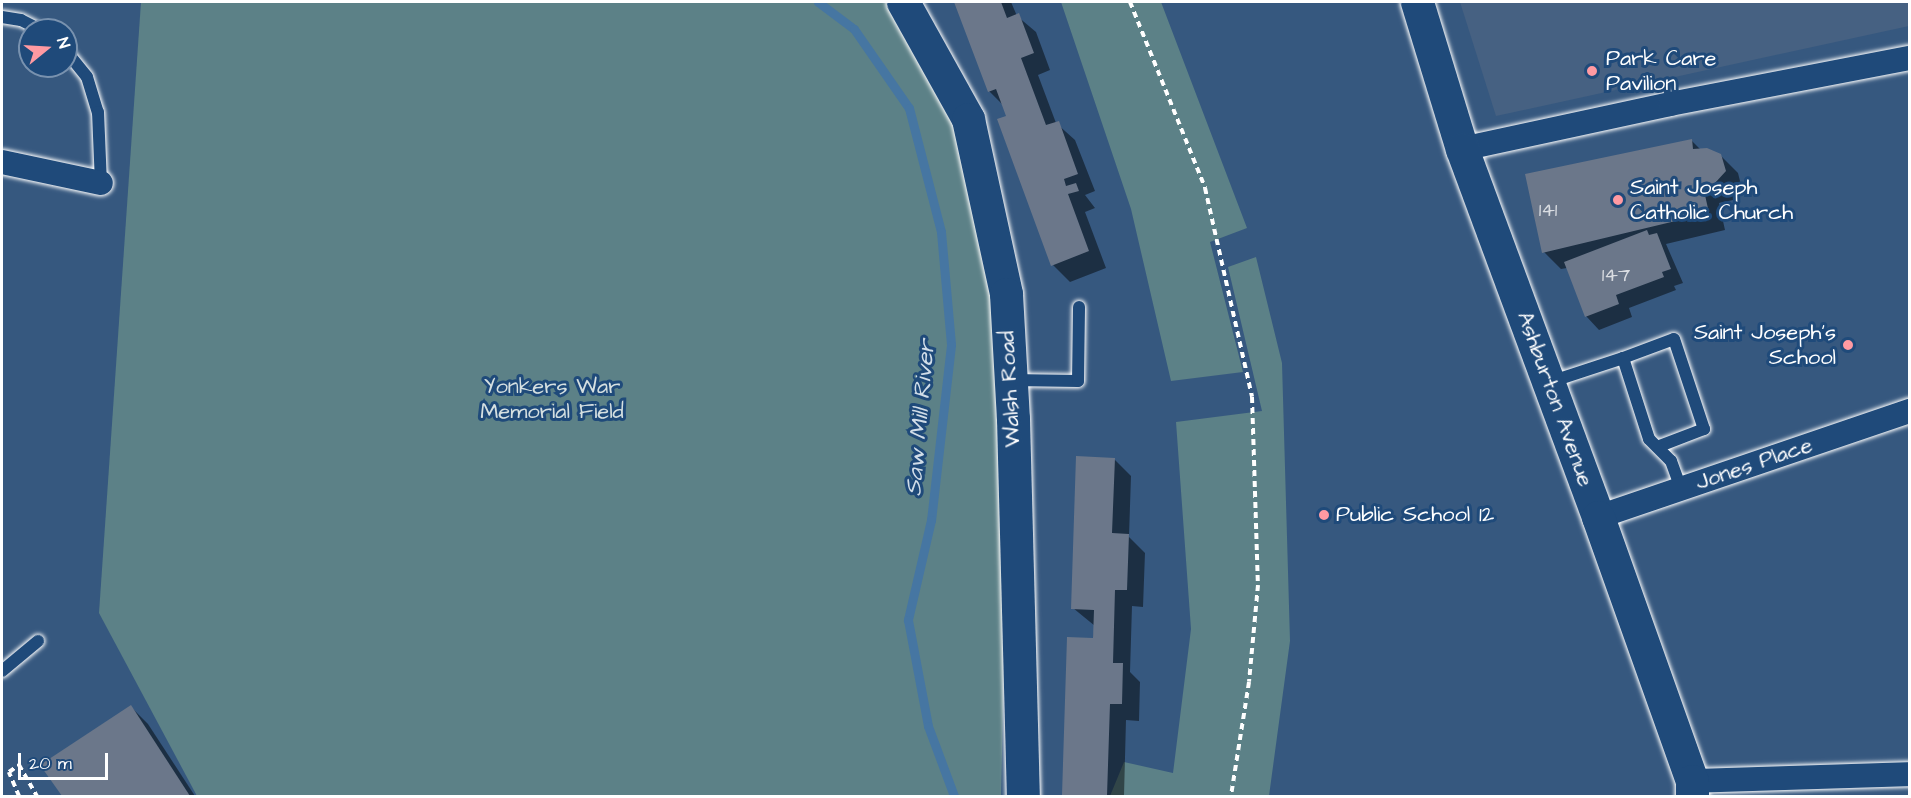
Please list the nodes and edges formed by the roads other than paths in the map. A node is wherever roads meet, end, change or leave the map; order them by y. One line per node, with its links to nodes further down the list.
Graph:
1 (903, 2): 12 (main road, Walsh Road)
2 (1418, 2): 7 (main road, Ashburton Avenue)
3 (2, 17): 4 (lane)
4 (18, 20)
5 (1910, 58): 7 (street)
6 (78, 66): 9 (lane)
7 (1462, 149): 13 (main road, Ashburton Avenue)
8 (2, 162): 9 (street)
9 (101, 183)
10 (1079, 307): 12 (lane)
11 (1623, 358): 13 (lane); 15 (lane); 15 (lane)
12 (1011, 380): 22 (main road, Walsh Road)
13 (1548, 382): 17 (main road, Ashburton Avenue)
14 (1910, 411): 16 (street, Jones Place)
15 (1657, 447): 16 (lane)
16 (1681, 489): 17 (street, Jones Place)
17 (1598, 517): 21 (main road, Ashburton Avenue)
18 (38, 641): 19 (lane)
19 (2, 671)
20 (1910, 774): 21 (street)
21 (1692, 789)
22 (1023, 796)

